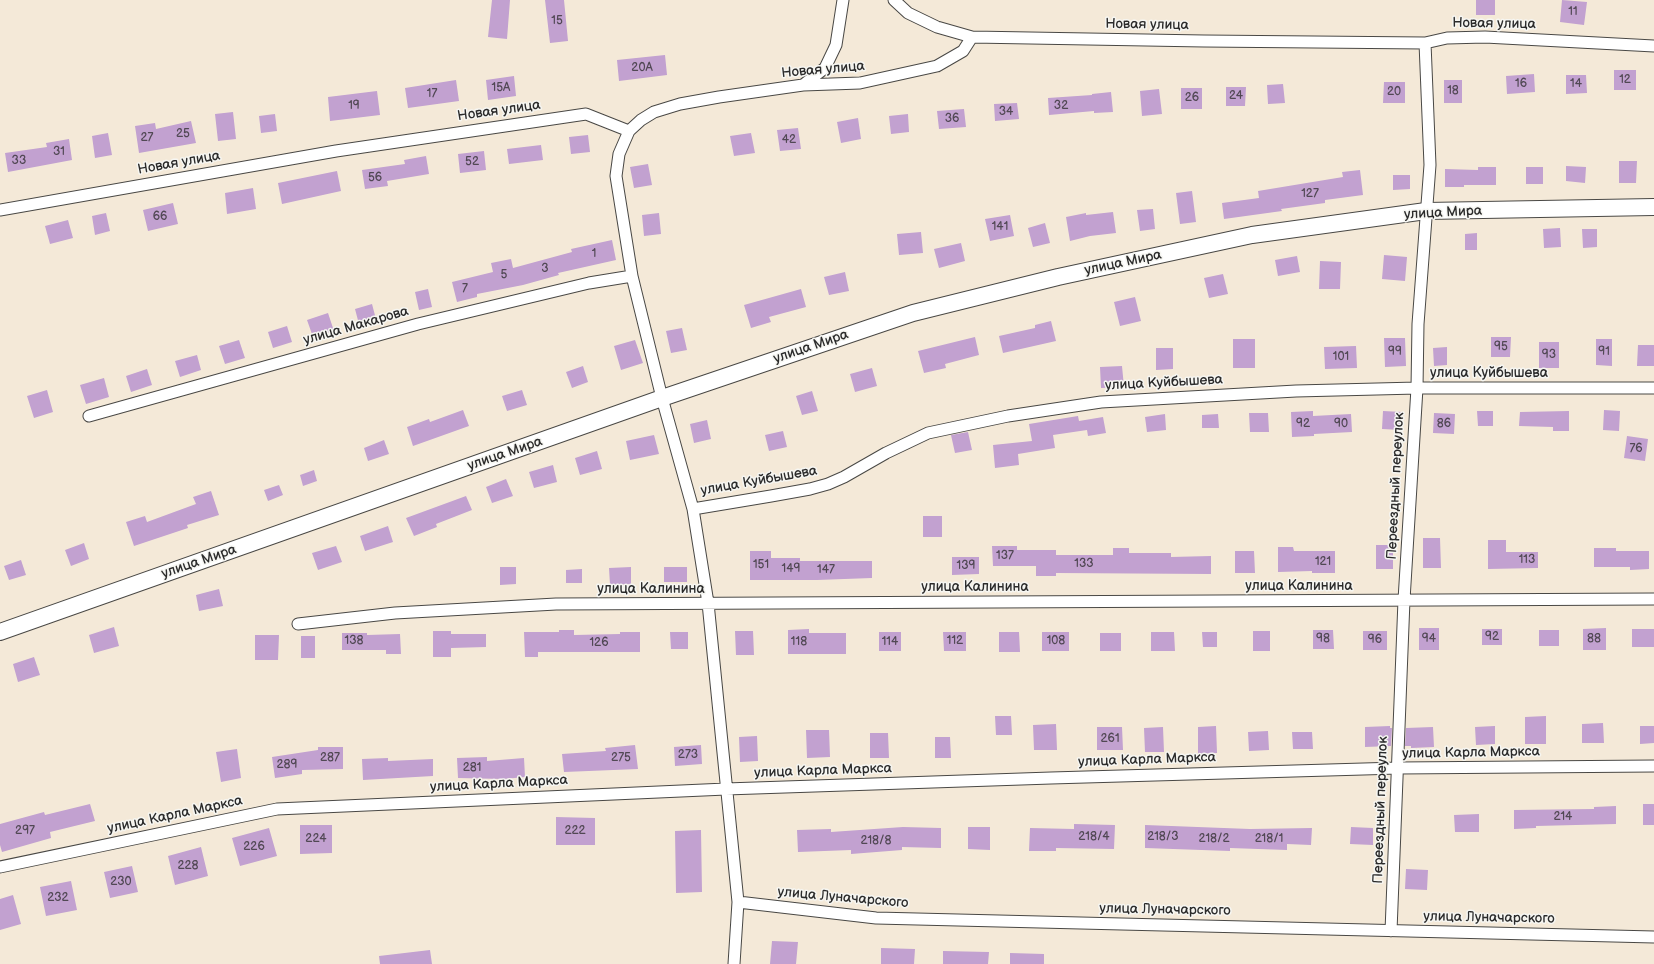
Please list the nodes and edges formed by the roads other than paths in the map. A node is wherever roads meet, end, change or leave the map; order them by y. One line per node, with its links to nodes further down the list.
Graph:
1 (843, 0): 6 (street)
2 (894, 0): 3 (street)
3 (972, 37): 4 (street, Новая улица); 6 (street, Новая улица)
4 (1425, 43): 5 (street, Новая улица); 10 (street, Переездный переулок)
5 (1654, 46)
6 (803, 85): 7 (street, Новая улица)
7 (629, 130): 9 (street, Новая улица); 11 (street)
8 (1654, 207): 10 (street, улица Мира)
9 (0, 210)
10 (1426, 211): 12 (street, Переездный переулок); 14 (street, улица Мира)
11 (632, 276): 14 (street); 15 (street, улица Макарова)
12 (1417, 388): 13 (street, улица Куйбышева); 16 (street, улица Куйбышева); 18 (street, Переездный переулок)
13 (1654, 388)
14 (662, 398): 16 (street); 21 (street, улица Мира)
15 (90, 416)
16 (693, 509): 19 (street)
17 (1654, 599): 18 (street, улица Калинина)
18 (1404, 600): 19 (street, улица Калинина); 23 (street, Переездный переулок)
19 (708, 603): 20 (street, улица Калинина); 24 (street)
20 (298, 624)
21 (0, 632)
22 (1654, 766): 23 (street, улица Карла Маркса)
23 (1398, 768): 24 (street, улица Карла Маркса); 27 (street, Переездный переулок)
24 (726, 789): 25 (street, улица Карла Маркса); 26 (street)
25 (0, 868)
26 (738, 902): 27 (street, улица Луначарского); 29 (street)
27 (1391, 931): 28 (street, улица Луначарского)
28 (1654, 937)
29 (734, 964)

